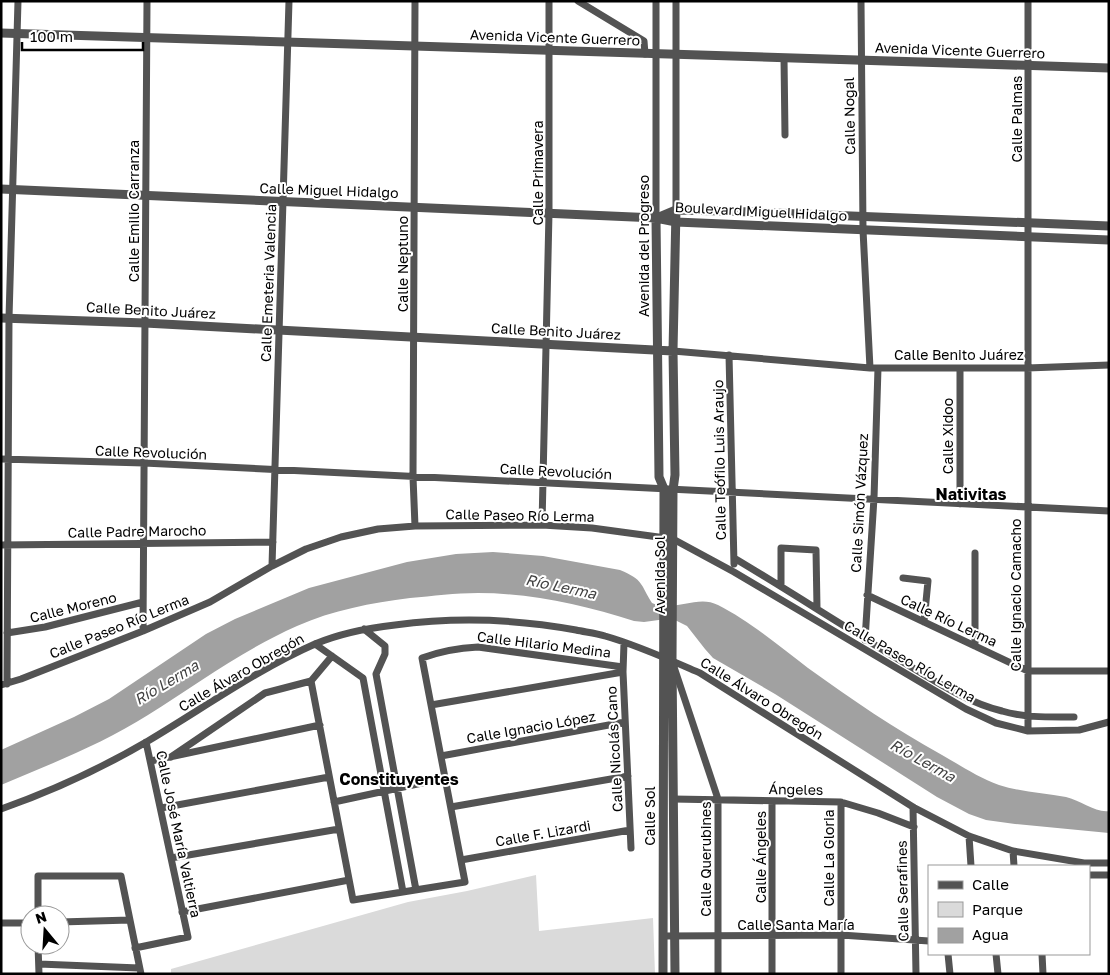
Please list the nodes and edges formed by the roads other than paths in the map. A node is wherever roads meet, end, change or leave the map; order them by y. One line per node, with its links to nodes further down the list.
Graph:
1 (18, 1): 12 (street)
2 (147, 1): 13 (street, Calle Emilio Carranza)
3 (289, 1): 14 (street, Calle Emeteria Valencia)
4 (415, 1): 15 (street, Calle Neptuno)
5 (549, 1): 16 (street, Calle Primavera)
6 (578, 1): 17 (street)
7 (656, 1): 18 (street, Avenida del Progreso)
8 (676, 1): 19 (street)
9 (861, 1): 21 (street, Calle Nogal)
10 (1028, 1): 22 (street, Calle Palmas)
11 (1, 33): 12 (street, Avenida Vicente Guerrero)
12 (17, 34): 13 (street, Avenida Vicente Guerrero); 26 (street)
13 (146, 38): 14 (street, Avenida Vicente Guerrero); 27 (street, Calle Emilio Carranza)
14 (288, 42): 15 (street, Avenida Vicente Guerrero); 28 (street, Calle Emeteria Valencia)
15 (415, 46): 16 (street, Avenida Vicente Guerrero); 29 (street, Calle Neptuno)
16 (549, 51): 17 (street, Avenida Vicente Guerrero); 31 (street, Calle Primavera)
17 (646, 54): 18 (street, Avenida Vicente Guerrero)
18 (656, 54): 19 (street, Avenida Vicente Guerrero); 33 (street, Avenida del Progreso)
19 (676, 55): 20 (street, Avenida Vicente Guerrero); 30 (street)
20 (784, 58): 21 (street, Avenida Vicente Guerrero); 24 (street)
21 (861, 60): 22 (street, Avenida Vicente Guerrero); 32 (street, Calle Nogal)
22 (1028, 66): 23 (street, Avenida Vicente Guerrero); 35 (street, Calle Palmas)
23 (1109, 68)
24 (785, 135)
25 (1, 189): 26 (street, Calle Miguel Hidalgo)
26 (12, 190): 27 (street, Calle Miguel Hidalgo); 40 (street)
27 (146, 196): 28 (street, Calle Miguel Hidalgo); 41 (street, Calle Emilio Carranza)
28 (283, 201): 29 (street, Calle Miguel Hidalgo); 42 (street, Calle Emeteria Valencia)
29 (414, 207): 31 (street, Calle Miguel Hidalgo); 43 (street, Calle Neptuno)
30 (676, 210): 32 (street, Boulevard Miguel Hidalgo); 33 (street, Boulevard Miguel Hidalgo); 34 (street)
31 (549, 213): 33 (street, Calle Miguel Hidalgo); 44 (street, Calle Primavera)
32 (863, 217): 35 (street, Boulevard Miguel Hidalgo); 37 (street, Calle Nogal)
33 (656, 218): 34 (street, Boulevard Miguel Hidalgo); 45 (street, Avenida del Progreso)
34 (676, 222): 37 (street, Boulevard Miguel Hidalgo); 46 (street)
35 (1028, 223): 36 (street, Boulevard Miguel Hidalgo); 38 (street, Calle Palmas)
36 (1109, 226)
37 (863, 230): 38 (street, Boulevard Miguel Hidalgo); 49 (street, Calle Simón Vázquez)
38 (1028, 238): 39 (street, Boulevard Miguel Hidalgo); 51 (street, Calle Ignacio Camacho)
39 (1109, 240)
40 (5, 318): 41 (street, Calle Benito Juárez); 52 (street)
41 (145, 323): 42 (street, Calle Benito Juárez); 53 (street, Calle Emilio Carranza)
42 (280, 330): 43 (street, Calle Benito Juárez); 54 (street, Calle Emeteria Valencia)
43 (414, 337): 44 (street, Calle Benito Juárez); 55 (street, Calle Neptuno)
44 (546, 344): 45 (street, Calle Benito Juárez); 56 (street, Calle Primavera)
45 (657, 350): 46 (street, Calle Benito Juárez); 57 (street, Avenida del Progreso)
46 (673, 351): 47 (street, Calle Benito Juárez); 57 (street)
47 (729, 355): 49 (street, Calle Benito Juárez); 58 (street, Calle Teófilo Luis Araujo)
48 (1109, 365): 51 (street, Calle Benito Juárez)
49 (874, 368): 50 (street, Calle Benito Juárez); 59 (street, Calle Simón Vázquez)
50 (960, 368): 51 (street, Calle Benito Juárez); 60 (street, Calle Xidoo)
51 (1027, 368): 61 (street, Calle Ignacio Camacho)
52 (4, 459): 53 (street, Calle Revolución); 68 (street)
53 (144, 463): 54 (street, Calle Revolución); 67 (street, Calle Emilio Carranza)
54 (275, 470): 55 (street, Calle Revolución); 66 (street, Calle Emeteria Valencia)
55 (414, 477): 56 (street, Calle Revolución); 64 (street, Calle Neptuno)
56 (543, 483): 57 (street, Calle Revolución); 63 (street, Calle Primavera)
57 (669, 489): 58 (street, Calle Revolución); 65 (street, Avenida Sol)
58 (732, 492): 59 (street, Calle Revolución); 72 (street, Calle Teófilo Luis Araujo)
59 (874, 498): 60 (street, Calle Revolución); 73 (street, Calle Simón Vázquez)
60 (960, 504): 61 (street, Calle Revolución)
61 (1028, 507): 62 (street, Calle Revolución); 88 (street, Calle Ignacio Camacho)
62 (1109, 511)
63 (542, 525): 64 (street, Calle Paseo Río Lerma); 65 (street, Calle Paseo Río Lerma)
64 (415, 526): 70 (street, Calle Paseo Río Lerma)
65 (669, 538): 86 (street, Avenida Sol); 100 (street, Calle Paseo Río Lerma)
66 (273, 542): 67 (street, Calle Padre Marocho); 70 (street, Calle Emeteria Valencia)
67 (144, 543): 68 (street, Calle Padre Marocho); 74 (street, Calle Emilio Carranza)
68 (4, 545): 77 (street)
69 (975, 553): 84 (street)
70 (272, 566): 79 (street, Calle Paseo Río Lerma)
71 (903, 578): 76 (street)
72 (780, 585): 75 (street); 75 (street)
73 (867, 595): 76 (street, Calle Río Lerma); 81 (street, Calle Simón Vázquez)
74 (143, 602): 79 (street, Calle Emilio Carranza); 80 (street, Calle Moreno)
75 (817, 608): 81 (street)
76 (924, 622): 84 (street, Calle Río Lerma)
77 (4, 623): 80 (street)
78 (364, 629): 82 (street, Calle Álvaro Obregón); 83 (street, Calle Álvaro Obregón); 90 (street)
79 (143, 631): 93 (street, Calle Paseo Río Lerma)
80 (7, 633): 93 (street)
81 (865, 640): 95 (street)
82 (624, 643): 86 (street, Calle Álvaro Obregón); 87 (street, Calle Nicolás Cano)
83 (315, 644): 85 (street); 101 (street, Calle Álvaro Obregón)
84 (975, 646): 88 (street, Calle Río Lerma)
85 (332, 656): 91 (street); 92 (street)
86 (668, 660): 110 (street, Calle Sol); 111 (street, Calle Querubines); 116 (street, Calle Álvaro Obregón); 142 (street, Calle Sol)
87 (623, 669): 94 (street); 94 (street, Calle Hilario Medina); 97 (street, Calle Nicolás Cano)
88 (1028, 671): 89 (street, Calle Río Lerma); 95 (street, Calle Ignacio Camacho)
89 (1109, 671)
90 (376, 674): 91 (street); 108 (street)
91 (363, 678): 109 (street)
92 (311, 681): 99 (street); 103 (street)
93 (4, 684)
94 (431, 705): 102 (street, Calle Hilario Medina)
95 (1028, 717): 96 (street); 100 (street, Calle Ignacio Camacho)
96 (1074, 717)
97 (625, 722): 102 (street, Calle Ignacio López); 105 (street, Calle Nicolás Cano)
98 (1109, 722): 100 (street, Calle Paseo Río Lerma)
99 (320, 725): 103 (street); 106 (street)
100 (1028, 731)
101 (146, 742): 104 (street, Calle José María Valtierra); 118 (street, Calle Álvaro Obregón)
102 (441, 756): 107 (street, Calle Hilario Medina)
103 (170, 757): 104 (street)
104 (151, 761): 117 (street, Calle José María Valtierra)
105 (628, 776): 115 (street); 121 (street, Calle Nicolás Cano)
106 (329, 777): 113 (street); 117 (street)
107 (445, 778): 108 (street); 115 (street, Calle Hilario Medina)
108 (398, 788): 109 (street); 133 (street)
109 (384, 791): 113 (street); 134 (street)
110 (673, 799): 111 (street, Ángeles); 143 (street, Calle Sol)
111 (718, 799): 112 (street, Ángeles); 144 (street, Calle Querubines)
112 (772, 801): 114 (street, Ángeles); 145 (street, Calle Ángeles)
113 (334, 802): 120 (street)
114 (841, 802): 119 (street, Ángeles); 141 (street, Calle La Gloria)
115 (451, 807): 126 (street, Calle Hilario Medina)
116 (913, 807): 119 (street, Calle Serafines); 122 (street, Calle Álvaro Obregón)
117 (160, 808): 125 (street, Calle José María Valtierra)
118 (1, 809)
119 (914, 827): 146 (street, Calle Serafines)
120 (340, 828): 125 (street); 132 (street)
121 (630, 830): 123 (street, Calle Nicolás Cano); 126 (street, Calle F. Lizardi)
122 (969, 836): 124 (street, Calle Álvaro Obregón); 128 (street)
123 (631, 848)
124 (1013, 851): 127 (street, Calle Álvaro Obregón); 129 (street)
125 (171, 858): 136 (street, Calle José María Valtierra)
126 (461, 860): 133 (street, Calle Hilario Medina)
127 (1109, 863)
128 (971, 865)
129 (1014, 865)
130 (1090, 875): 131 (street)
131 (1109, 875)
132 (349, 880): 134 (street); 136 (street)
133 (416, 890): 134 (street)
134 (403, 892)
135 (38, 905): 137 (street)
136 (182, 912): 148 (street, Calle José María Valtierra)
137 (130, 920): 138 (street); 148 (street)
138 (70, 922)
139 (1, 923): 140 (street)
140 (20, 923)
141 (841, 935): 145 (street, Calle Santa María); 146 (street, Calle Santa María); 160 (street, Calle La Gloria)
142 (663, 936): 143 (street, Calle Santa María); 156 (street, Calle Sol)
143 (674, 936): 144 (street, Calle Santa María); 157 (street, Calle Sol)
144 (718, 936): 145 (street, Calle Santa María); 158 (street, Calle Querubines)
145 (772, 936): 159 (street, Calle Ángeles)
146 (916, 940): 147 (street, Calle Santa María); 161 (street, Calle Serafines)
147 (928, 941)
148 (136, 948): 154 (street)
149 (38, 955): 153 (street)
150 (948, 955): 162 (street)
151 (996, 955): 163 (street)
152 (1042, 955): 164 (street)
153 (38, 964): 154 (street); 155 (street)
154 (140, 971)
155 (39, 974)
156 (664, 974)
157 (675, 974)
158 (718, 974)
159 (772, 974)
160 (841, 974)
161 (916, 974)
162 (950, 974)
163 (998, 974)
164 (1043, 974)

